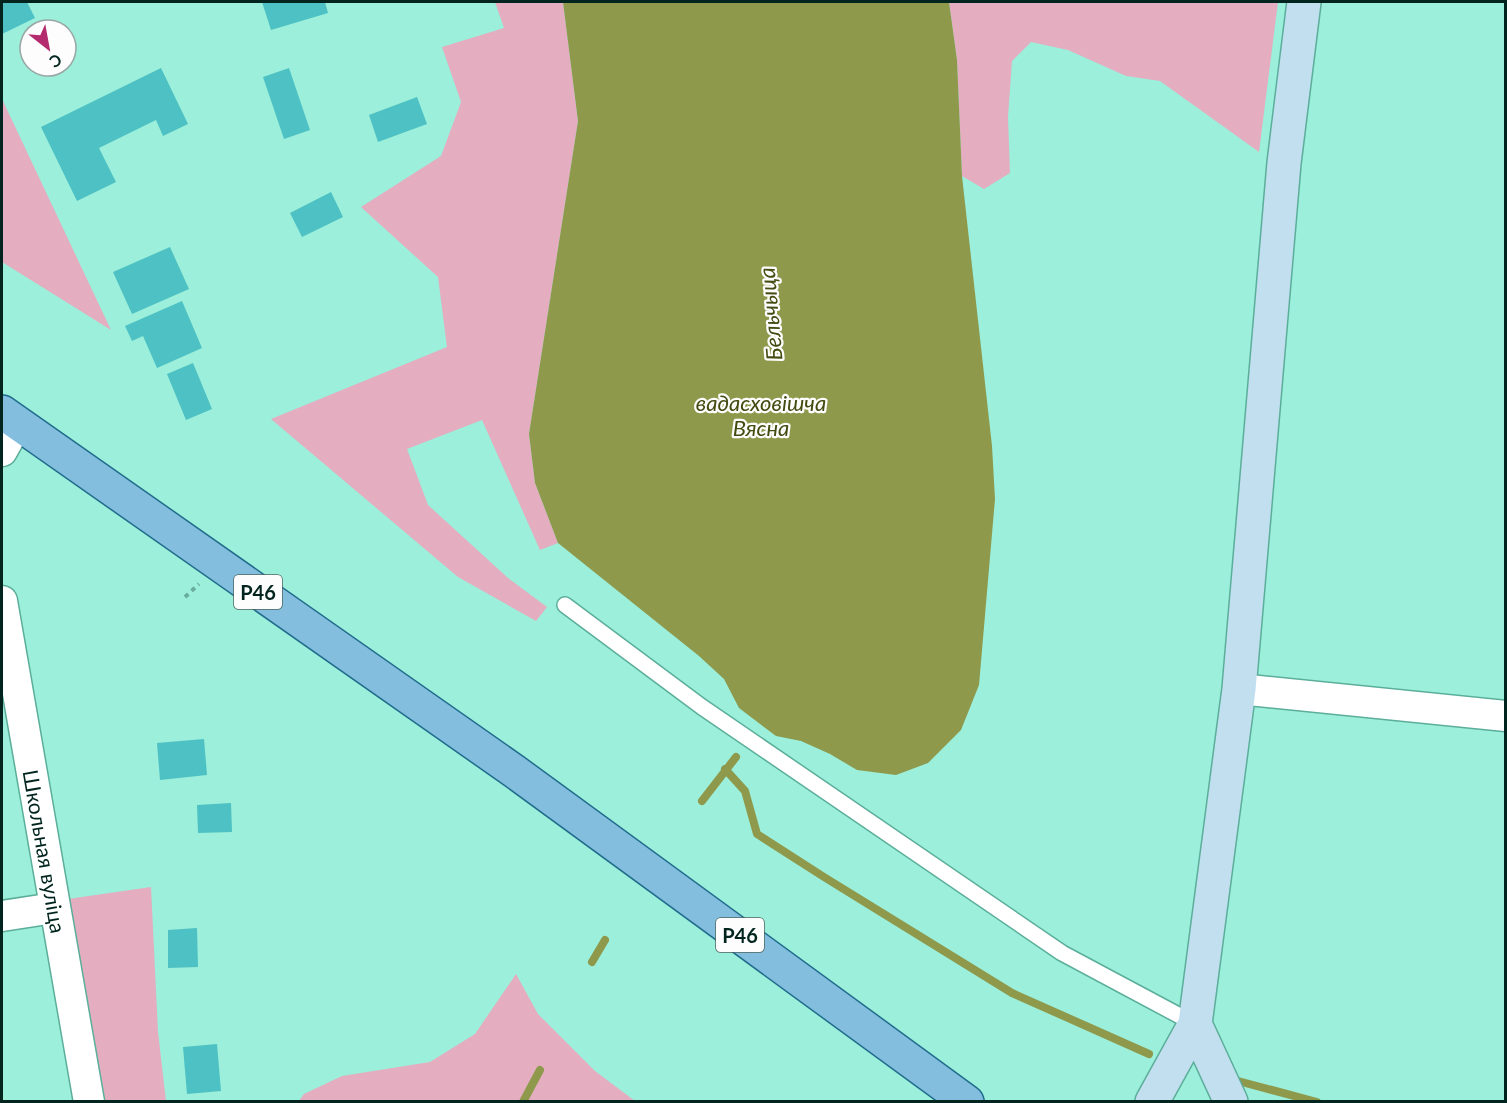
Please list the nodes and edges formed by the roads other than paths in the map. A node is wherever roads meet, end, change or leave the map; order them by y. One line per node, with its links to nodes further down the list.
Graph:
1 (1304, 2): 5 (main road)
2 (7, 429): 11 (main road, Р46)
3 (2, 601): 7 (street, Школьная вуліца)
4 (565, 605): 9 (lane)
5 (1239, 689): 6 (street); 9 (main road)
6 (1506, 716)
7 (54, 908): 8 (street); 10 (street, Школьная вуліца)
8 (2, 916)
9 (1195, 1024): 12 (main road); 13 (main road)
10 (89, 1101)
11 (970, 1101)
12 (1152, 1101)
13 (1231, 1101)

